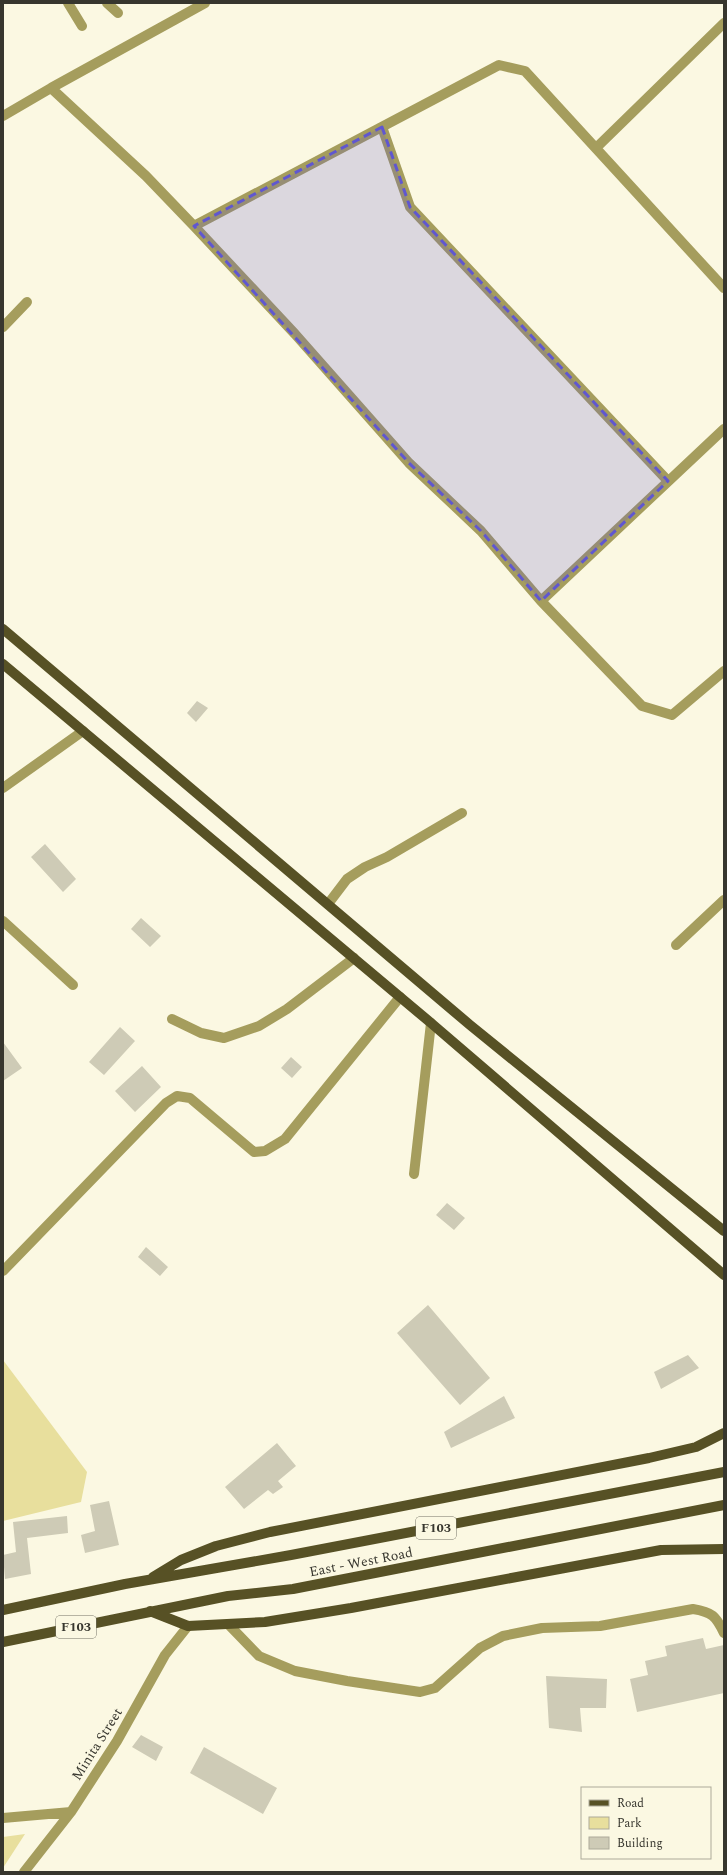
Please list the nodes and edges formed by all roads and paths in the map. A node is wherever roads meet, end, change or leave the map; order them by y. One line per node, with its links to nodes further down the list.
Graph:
1 (68, 3): 6 (street)
2 (107, 3): 4 (street)
3 (205, 3): 7 (street)
4 (118, 13)
5 (724, 23): 10 (street)
6 (82, 26)
7 (51, 88): 8 (street); 11 (street)
8 (3, 116)
9 (382, 127): 10 (street); 11 (street); 16 (street)
10 (596, 148): 12 (street)
11 (194, 226): 17 (street)
12 (724, 288)
13 (27, 302): 14 (street)
14 (3, 327)
15 (724, 429): 16 (street)
16 (668, 481): 17 (street)
17 (542, 601): 20 (street)
18 (3, 629): 25 (main road)
19 (3, 664): 21 (main road)
20 (724, 671)
21 (83, 731): 22 (street); 28 (main road)
22 (3, 788)
23 (462, 813): 25 (street)
24 (724, 900): 27 (street)
25 (328, 904): 34 (main road)
26 (3, 921): 29 (street)
27 (676, 945)
28 (354, 958): 30 (main road); 31 (street)
29 (73, 984)
30 (400, 997): 32 (main road); 35 (street)
31 (172, 1020)
32 (431, 1023): 33 (street); 36 (main road)
33 (414, 1174)
34 (724, 1230)
35 (3, 1271)
36 (724, 1275)
37 (724, 1433): 41 (main road)
38 (724, 1472): 41 (main road, East - West Road / F103)
39 (724, 1505): 43 (main road, East - West Road / F103)
40 (724, 1549): 44 (main road)
41 (148, 1580): 42 (main road, East - West Road / F103)
42 (3, 1610)
43 (150, 1611): 45 (main road); 47 (main road, East - West Road / F103)
44 (229, 1625): 45 (main road); 46 (street)
45 (188, 1626): 48 (street, Minita Street)
46 (724, 1633)
47 (3, 1642)
48 (71, 1812): 49 (street); 50 (street, Minita Street)
49 (3, 1818)
50 (24, 1872)

